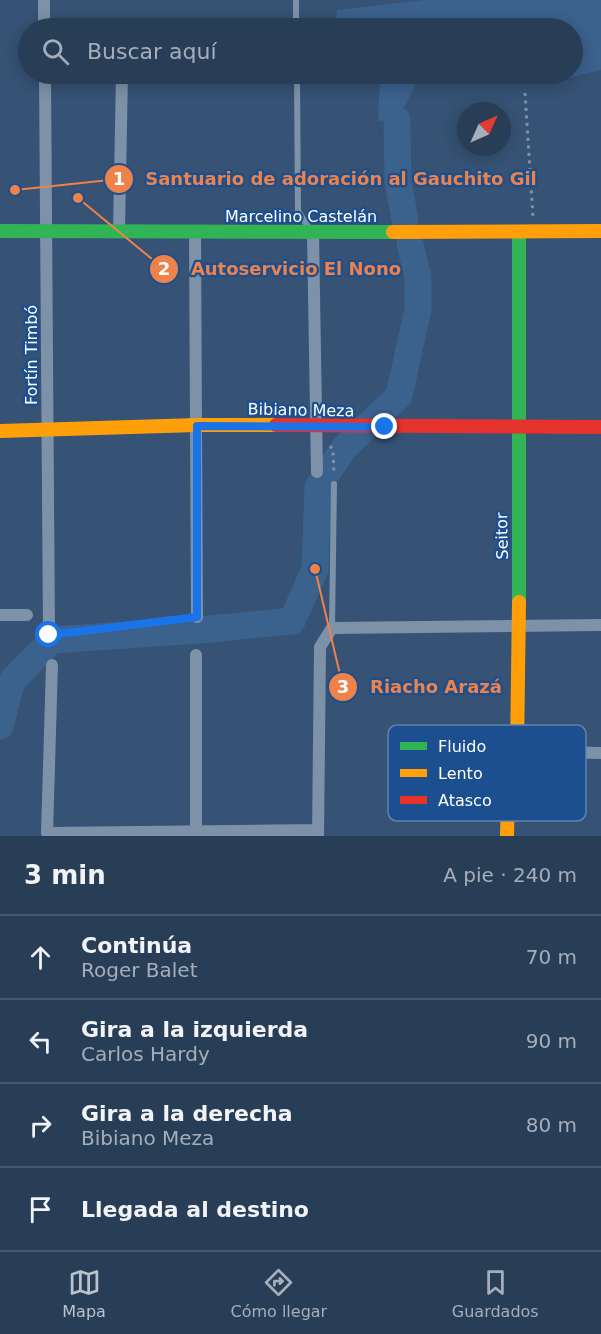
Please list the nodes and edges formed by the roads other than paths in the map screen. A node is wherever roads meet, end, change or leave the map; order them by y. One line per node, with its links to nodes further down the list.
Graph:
1 (44, 0): 3 (street)
2 (296, 0): 4 (lane)
3 (44, 18)
4 (296, 18)
5 (45, 84): 10 (street, Fortín Timbó)
6 (122, 84): 11 (street)
7 (297, 84): 14 (lane)
8 (0, 231): 10 (street, Marcelino Castelán)
9 (601, 231): 13 (street, Marcelino Castelán)
10 (46, 232): 11 (street, Marcelino Castelán); 19 (street, Fortín Timbó)
11 (119, 232): 12 (street, Marcelino Castelán)
12 (195, 232): 14 (street, Marcelino Castelán); 15 (street)
13 (519, 232): 14 (street, Marcelino Castelán); 17 (street, Seitor)
14 (313, 233): 16 (street)
15 (197, 426): 16 (street, Bibiano Meza); 19 (street, Bibiano Meza); 25 (street)
16 (317, 427): 17 (street, Bibiano Meza); 21 (street)
17 (518, 427): 18 (street, Bibiano Meza); 26 (street, Seitor)
18 (601, 428)
19 (48, 430): 20 (street, Bibiano Meza); 29 (street, Fortín Timbó)
20 (0, 431)
21 (317, 472)
22 (334, 484): 28 (lane)
23 (0, 615): 24 (street)
24 (27, 615)
25 (197, 617)
26 (520, 625): 27 (street); 28 (street); 32 (street, Seitor)
27 (601, 626)
28 (332, 628): 37 (street)
29 (49, 635)
30 (196, 656): 36 (street)
31 (52, 664): 36 (street)
32 (518, 725)
33 (586, 753): 34 (street)
34 (601, 753)
35 (507, 821): 38 (street, Seitor)
36 (196, 830): 37 (street)
37 (317, 833)
38 (507, 836)

